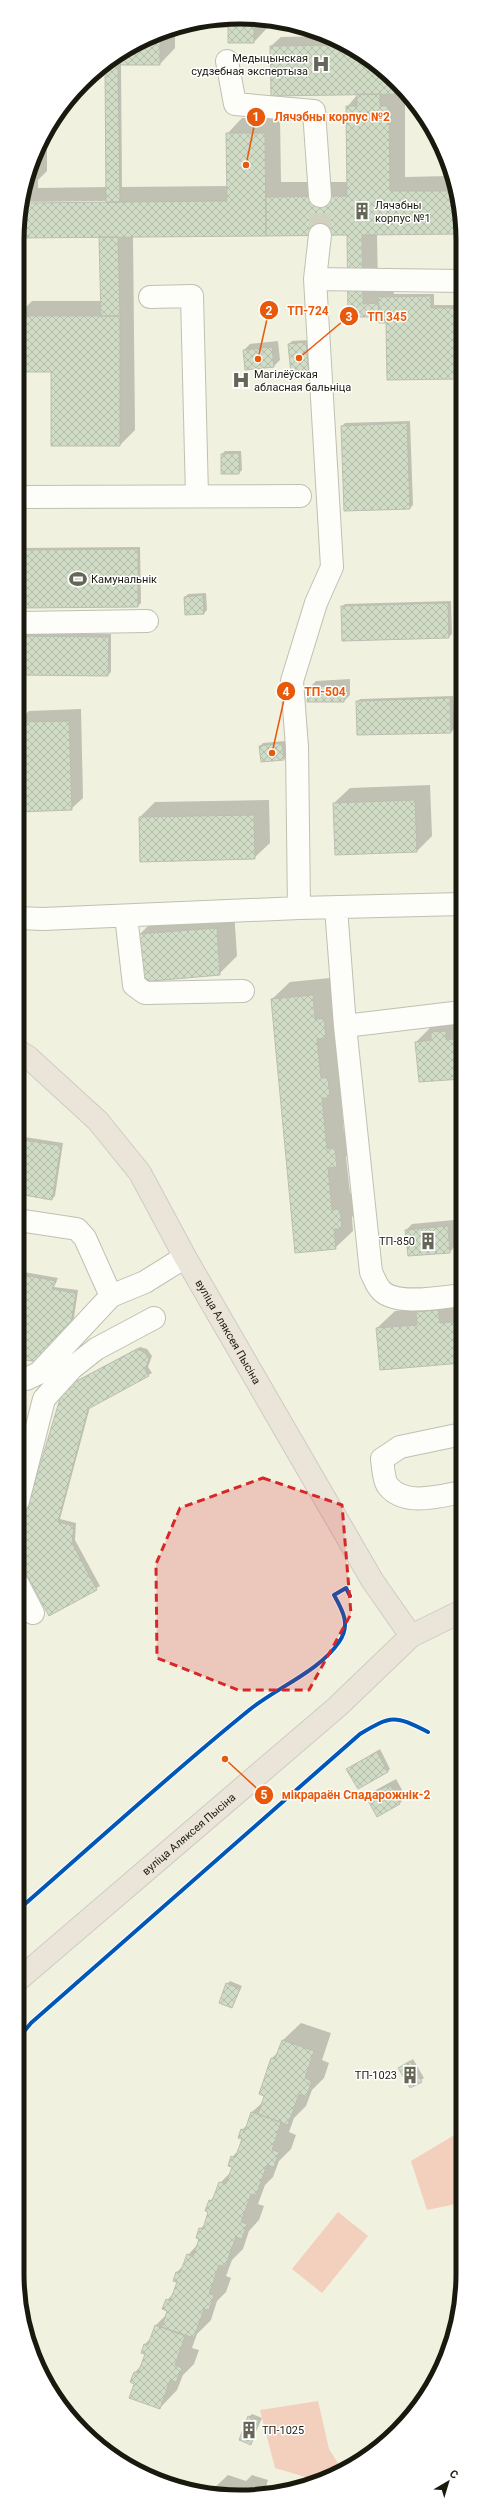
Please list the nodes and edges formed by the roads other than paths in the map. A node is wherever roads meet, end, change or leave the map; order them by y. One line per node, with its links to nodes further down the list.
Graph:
1 (227, 62): 2 (lane)
2 (320, 196)
3 (320, 235): 4 (lane)
4 (315, 279): 5 (lane); 13 (lane)
5 (456, 281)
6 (150, 297): 7 (lane)
7 (197, 496): 8 (lane); 9 (lane)
8 (300, 496)
9 (24, 497)
10 (147, 621): 11 (lane)
11 (24, 623)
12 (456, 904): 14 (lane)
13 (299, 908): 14 (lane); 15 (lane)
14 (336, 908): 19 (lane)
15 (126, 916): 16 (lane); 17 (lane)
16 (24, 918)
17 (243, 991)
18 (456, 1013): 19 (lane)
19 (345, 1026): 24 (lane)
20 (24, 1055): 22 (main road, вуліца Аляксея Пысіна)
21 (24, 1221): 23 (lane)
22 (185, 1258): 23 (lane); 33 (main road, вуліца Аляксея Пысіна)
23 (111, 1296): 26 (lane)
24 (456, 1296)
25 (154, 1318): 28 (lane)
26 (24, 1378)
27 (456, 1435): 29 (lane)
28 (24, 1477)
29 (456, 1493)
30 (24, 1596): 31 (lane)
31 (33, 1613)
32 (456, 1614): 33 (main road, вуліца Аляксея Пысіна)
33 (411, 1636): 34 (main road, вуліца Аляксея Пысіна)
34 (24, 1975)

